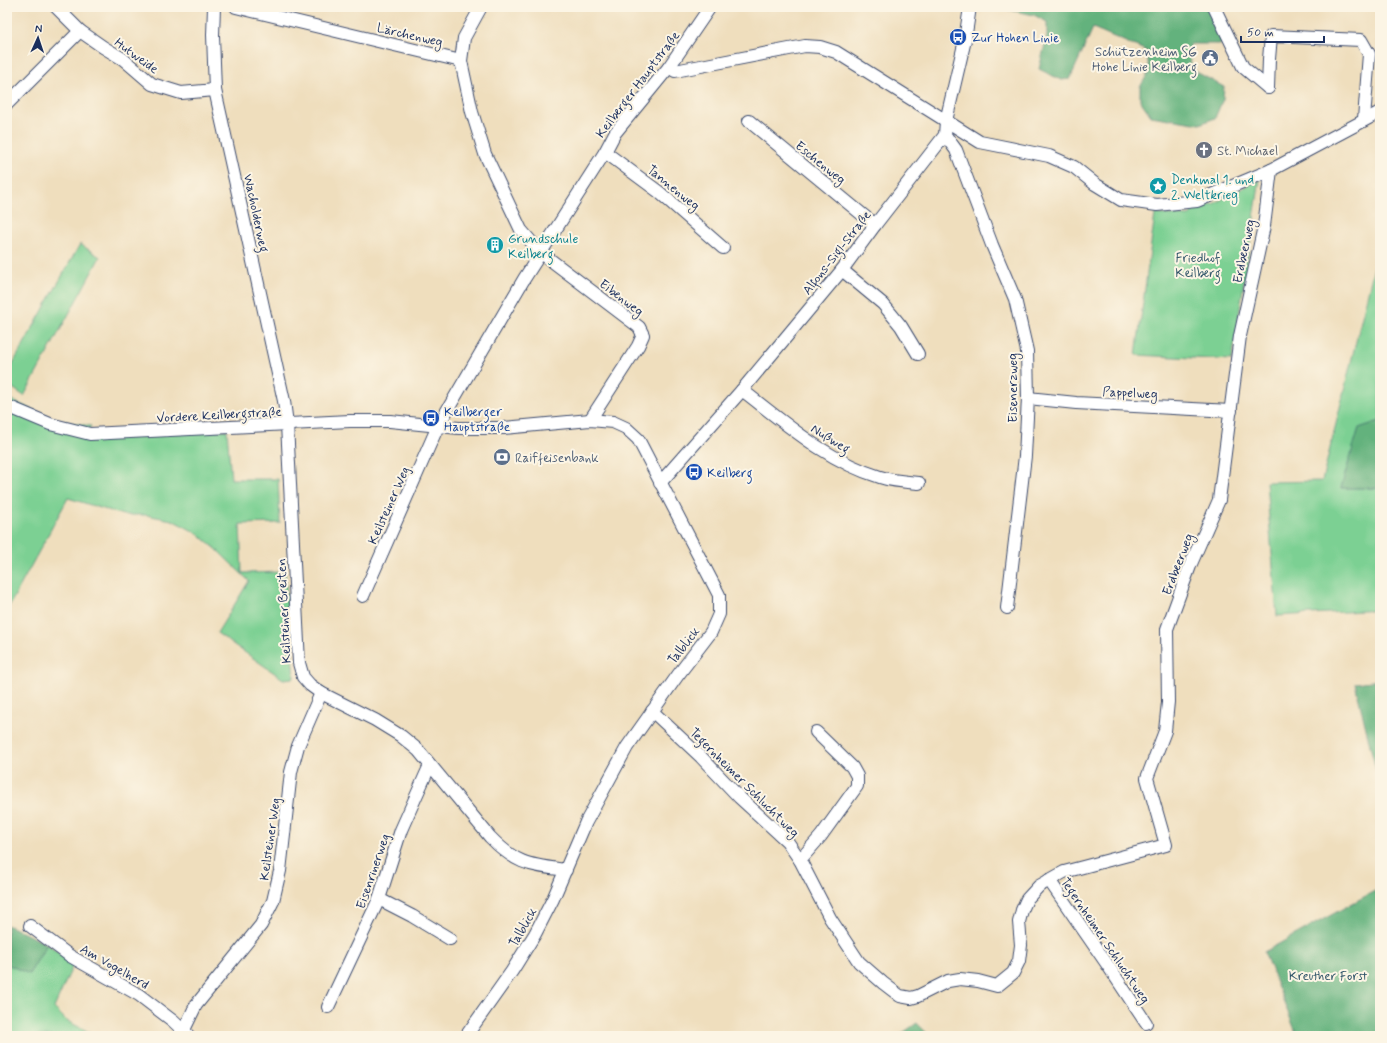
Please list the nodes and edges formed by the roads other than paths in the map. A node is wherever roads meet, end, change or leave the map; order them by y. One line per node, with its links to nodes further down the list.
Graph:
1 (56, 7): 8 (street, Hutweide)
2 (214, 7): 11 (street, Wacholderweg)
3 (236, 7): 9 (street, Lärchenweg)
4 (481, 7): 9 (street)
5 (710, 7): 10 (street, Keilberger Hauptstraße)
6 (970, 7): 16 (street)
7 (1214, 7): 14 (street)
8 (80, 31): 11 (street, Hutweide); 12 (street)
9 (461, 61): 22 (street)
10 (669, 67): 16 (street); 18 (street, Keilberger Hauptstraße)
11 (215, 90): 30 (street, Wacholderweg)
12 (7, 104)
13 (1380, 112): 14 (street)
14 (1364, 120): 19 (street)
15 (749, 121): 20 (street, Eschenweg)
16 (946, 121): 17 (street); 19 (street)
17 (945, 135): 20 (street, Alfons-Sigl-Straße); 26 (street, Eisenerzweg)
18 (605, 152): 21 (street, Tannenweg); 22 (street, Keilberger Hauptstraße)
19 (1271, 170): 28 (street, Erdbeerweg)
20 (875, 225): 23 (street, Alfons-Sigl-Straße)
21 (723, 248)
22 (540, 252): 29 (street, Eibenweg); 31 (street, Keilberger Hauptstraße)
23 (842, 270): 24 (street); 25 (street, Alfons-Sigl-Straße)
24 (918, 354)
25 (742, 390): 32 (street, Alfons-Sigl-Straße); 33 (street, Nußweg)
26 (1028, 398): 28 (street, Pappelweg); 35 (street, Eisenerzweg)
27 (7, 406): 30 (street, Vordere Keilbergstraße)
28 (1231, 411): 42 (street, Erdbeerweg)
29 (590, 420): 31 (street, Talblick); 32 (street, Talblick)
30 (287, 424): 31 (street, Vordere Keilbergstraße); 36 (street, Keilsteiner Breiten)
31 (438, 426): 34 (street, Keilsteiner Weg)
32 (660, 483): 37 (street, Talblick)
33 (919, 483)
34 (363, 596)
35 (1007, 608)
36 (321, 693): 39 (street, Keilsteiner Breiten); 48 (street, Keilsteiner Weg)
37 (652, 711): 40 (street, Tegernheimer Schluchtweg); 41 (street, Talblick)
38 (816, 732): 40 (street)
39 (430, 765): 41 (street, Keilsteiner Breiten); 43 (street, Eisenrinerweg)
40 (800, 860): 42 (street, Tegernheimer Schluchtweg)
41 (566, 870): 49 (street, Talblick)
42 (1049, 880): 47 (street, Tegernheimer Schluchtweg)
43 (379, 899): 45 (street); 46 (street, Eisenrinerweg)
44 (30, 926): 48 (street, Am Vogelherd)
45 (450, 939)
46 (328, 1007)
47 (1146, 1023)
48 (184, 1034)
49 (466, 1036)

